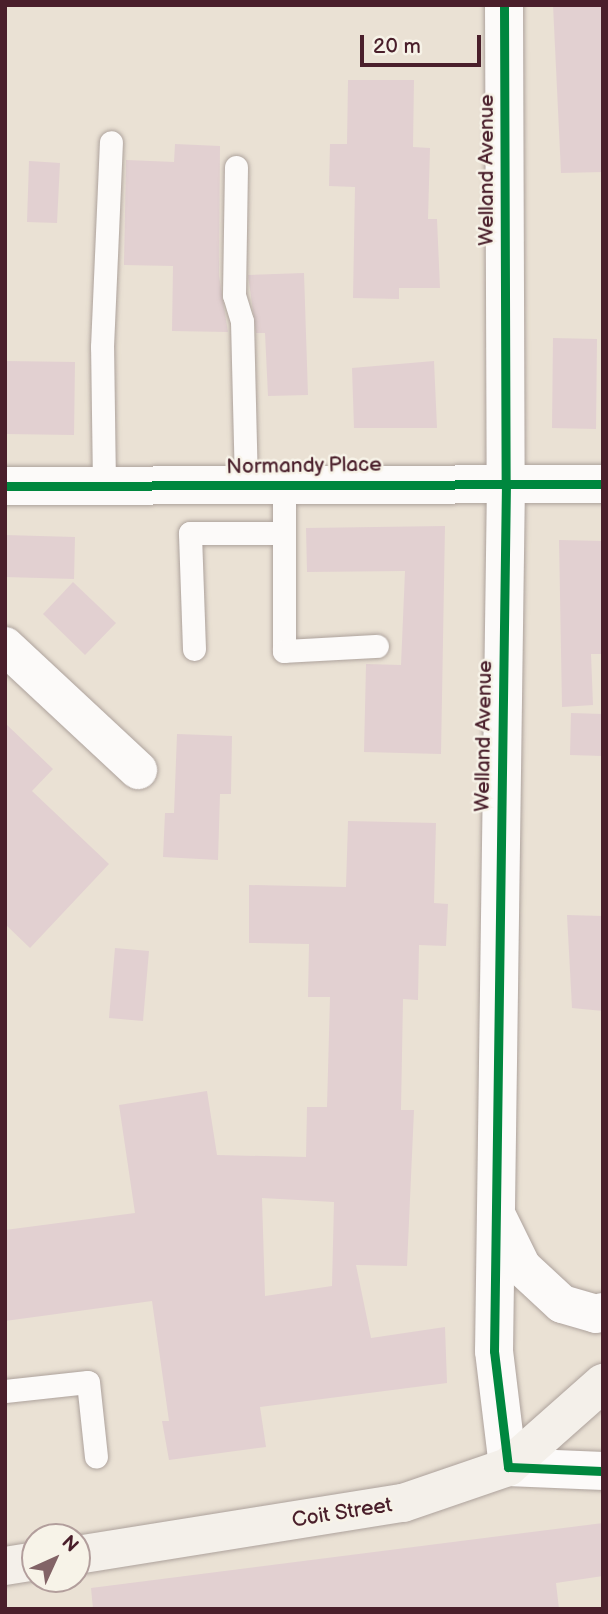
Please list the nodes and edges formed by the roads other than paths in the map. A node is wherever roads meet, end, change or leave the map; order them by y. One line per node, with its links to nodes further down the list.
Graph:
1 (504, 5): 4 (street, Welland Avenue)
2 (111, 142): 8 (lane)
3 (236, 167): 5 (lane)
4 (506, 482): 6 (street, Normandy Place); 7 (street, Normandy Place); 15 (street, Welland Avenue)
5 (246, 484): 6 (street, Normandy Place); 8 (street, Normandy Place)
6 (284, 484): 10 (lane)
7 (603, 484)
8 (104, 485): 9 (street, Normandy Place)
9 (5, 486)
10 (284, 533): 12 (lane); 13 (lane)
11 (5, 646): 14 (street)
12 (377, 646)
13 (194, 649)
14 (138, 770)
15 (494, 1209): 16 (street); 20 (street, Welland Avenue)
16 (603, 1312)
17 (603, 1383): 20 (main road)
18 (5, 1391): 19 (lane)
19 (96, 1458)
20 (508, 1467): 21 (street, Coit Street); 22 (main road, Coit Street)
21 (603, 1471)
22 (91, 1553)

